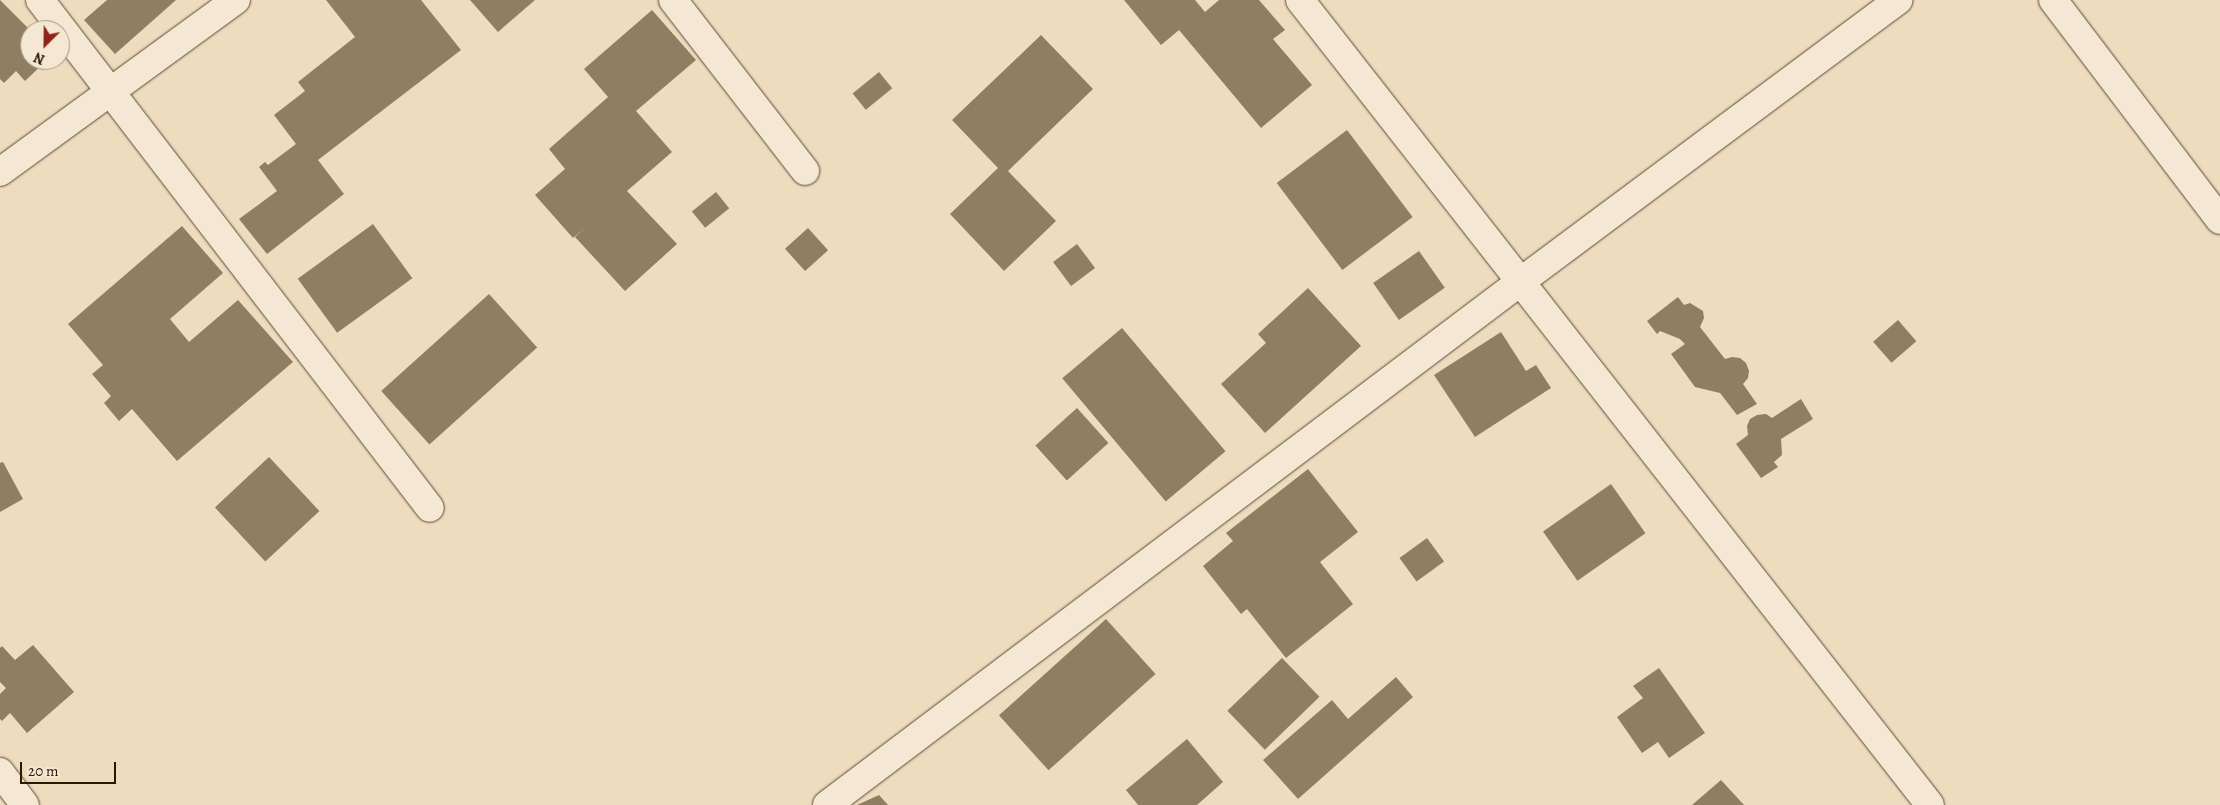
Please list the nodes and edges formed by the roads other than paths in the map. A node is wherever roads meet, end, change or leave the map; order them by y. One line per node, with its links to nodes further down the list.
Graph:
1 (40, 0): 7 (street)
2 (236, 0): 7 (street)
3 (673, 0): 8 (street)
4 (1300, 0): 11 (street)
5 (1899, 0): 11 (street)
6 (2053, 0): 10 (street)
7 (111, 93): 9 (street); 12 (street)
8 (804, 171)
9 (0, 172)
10 (2220, 220)
11 (1520, 282): 15 (street); 16 (street)
12 (430, 508)
13 (0, 772): 14 (street)
14 (25, 805)
15 (828, 805)
16 (1930, 805)

